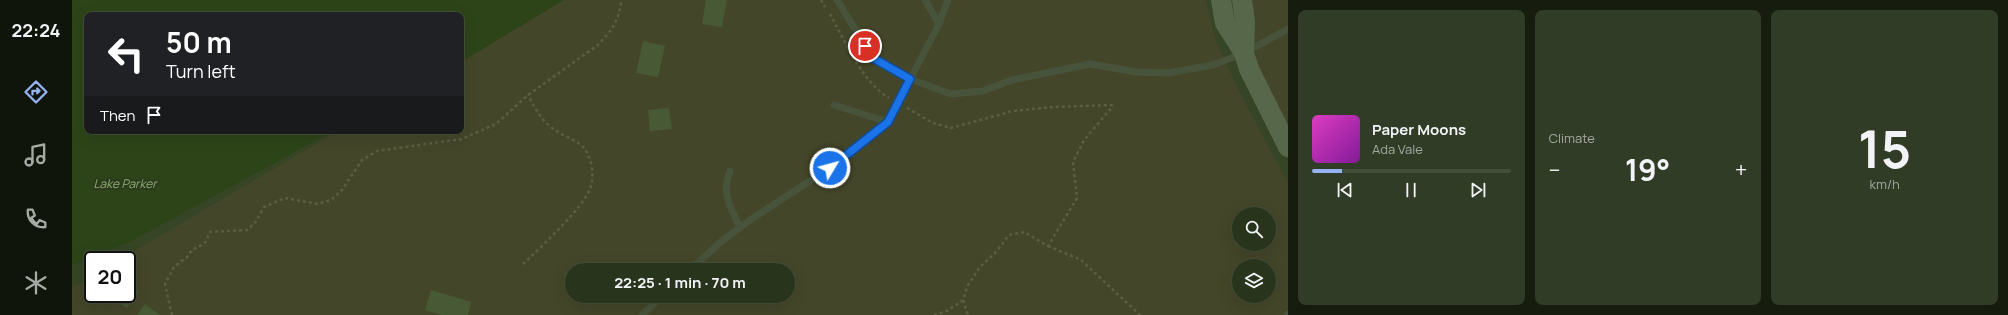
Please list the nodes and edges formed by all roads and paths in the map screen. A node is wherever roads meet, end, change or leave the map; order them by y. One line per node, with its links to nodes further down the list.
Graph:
1 (622, 0): 11 (path)
2 (837, 0): 10 (lane)
3 (925, 0): 7 (lane)
4 (948, 0): 7 (lane)
5 (1221, 0): 9 (street)
6 (1242, 0): 9 (street)
7 (939, 24): 10 (lane)
8 (1288, 29): 9 (lane)
9 (1244, 53): 10 (lane); 15 (street)
10 (910, 79): 14 (lane)
11 (528, 95): 20 (path); 23 (path)
12 (834, 105): 14 (lane)
13 (1113, 106): 18 (path)
14 (888, 122): 17 (lane)
15 (1288, 147)
16 (730, 170): 17 (lane)
17 (740, 228): 19 (lane)
18 (1048, 246): 21 (path); 27 (path)
19 (698, 263)
20 (523, 264)
21 (963, 300): 25 (path); 26 (path)
22 (655, 303): 24 (lane)
23 (172, 315)
24 (642, 315)
25 (934, 315)
26 (968, 315)
27 (1140, 315)

